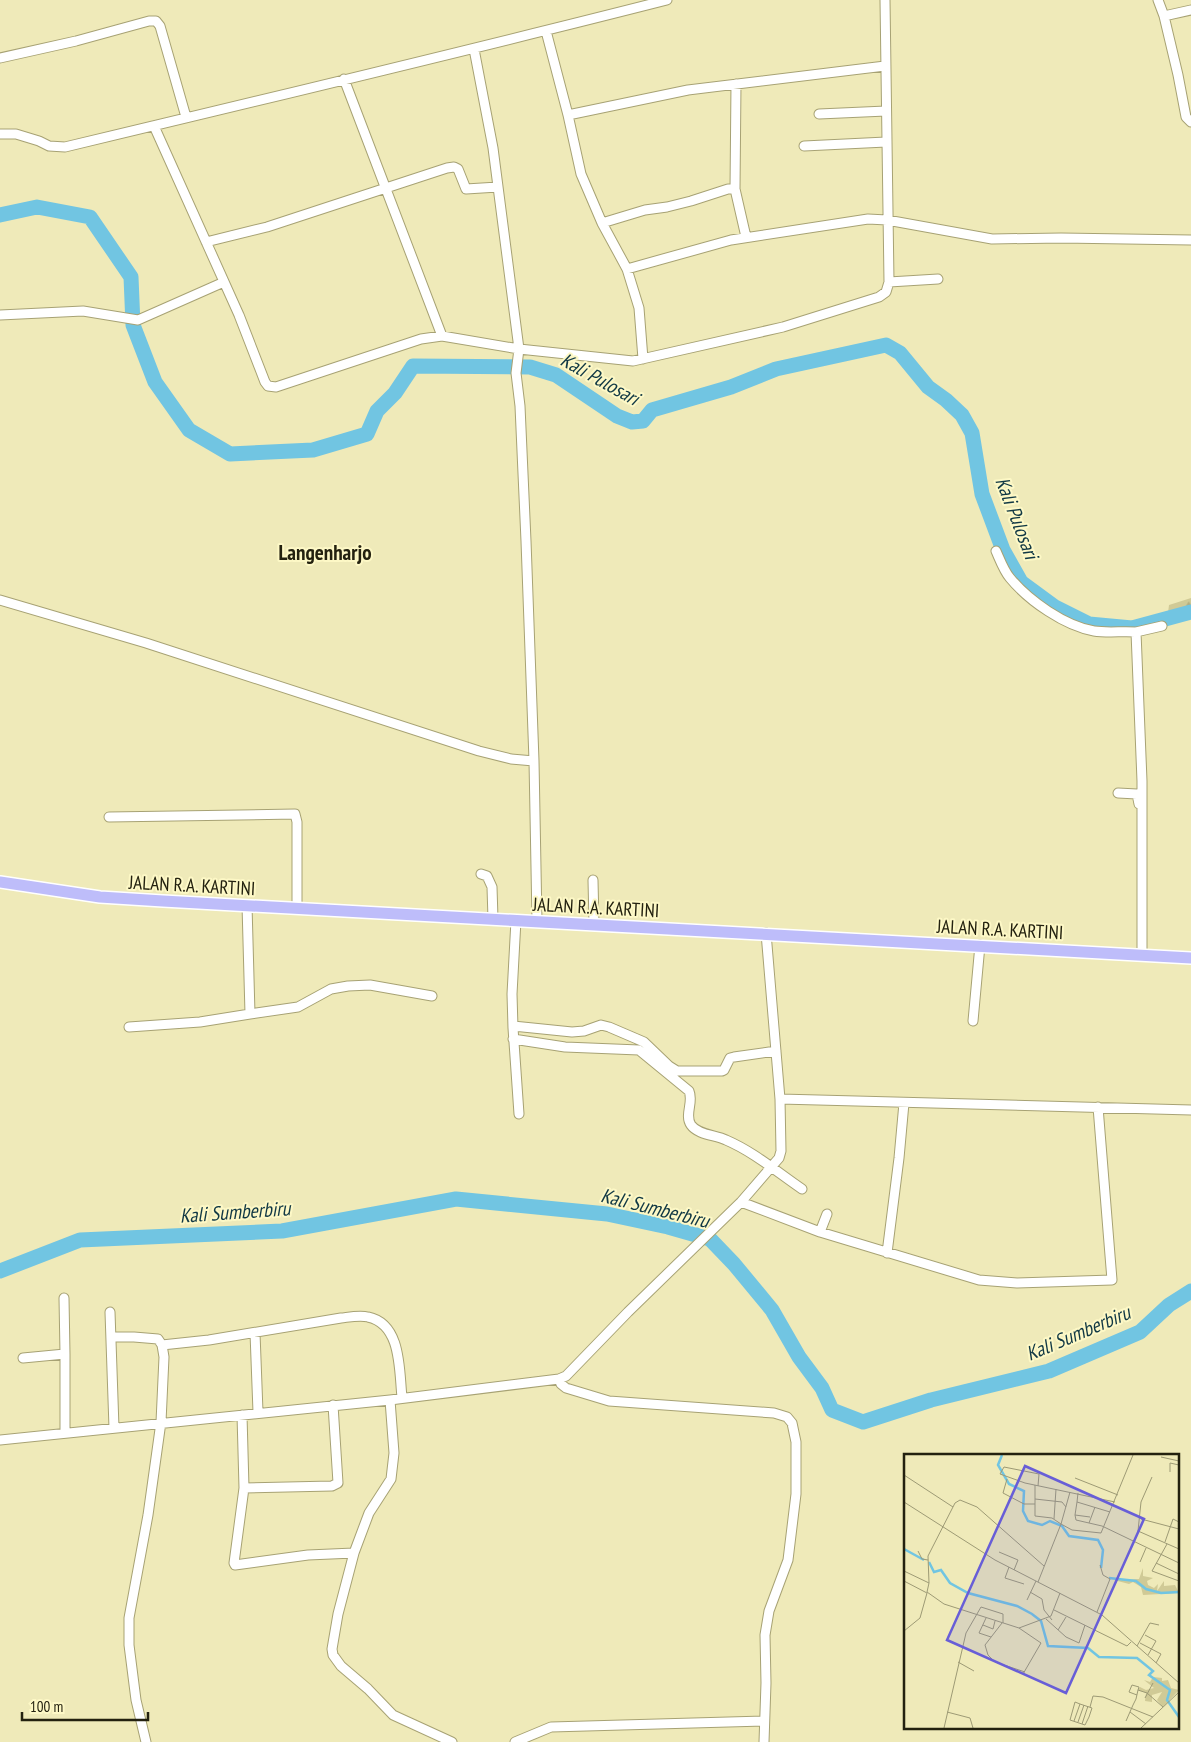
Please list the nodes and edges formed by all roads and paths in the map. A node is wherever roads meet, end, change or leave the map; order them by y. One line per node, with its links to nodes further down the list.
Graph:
1 (666, 0): 6 (street)
2 (885, 0): 9 (street)
3 (1158, 0): 5 (street)
4 (1191, 10): 5 (street)
5 (1164, 16): 16 (street)
6 (546, 31): 7 (street); 14 (street)
7 (474, 49): 10 (street); 21 (street)
8 (0, 58): 15 (street)
9 (886, 66): 11 (street); 12 (street)
10 (344, 79): 15 (street); 22 (street)
11 (736, 84): 14 (street); 23 (street)
12 (886, 111): 13 (street); 19 (street)
13 (819, 114)
14 (568, 115): 25 (street)
15 (186, 117): 17 (street)
16 (1191, 122)
17 (154, 126): 18 (street); 28 (street)
18 (0, 134)
19 (886, 142): 20 (street); 24 (street)
20 (804, 146)
21 (498, 187): 22 (street); 35 (street)
22 (387, 188): 28 (street); 34 (street)
23 (735, 189): 25 (street); 26 (street)
24 (887, 220): 26 (street); 27 (street); 32 (street)
25 (602, 224): 29 (street)
26 (746, 237): 29 (street)
27 (1191, 240)
28 (206, 242): 31 (street)
29 (627, 268): 36 (street)
30 (938, 279): 32 (street)
31 (224, 282): 33 (street); 34 (street)
32 (889, 282): 36 (street)
33 (0, 315)
34 (442, 336): 35 (street)
35 (519, 349): 36 (street); 41 (street)
36 (643, 359)
37 (996, 551): 40 (street)
38 (0, 600): 41 (street)
39 (1162, 626): 40 (street)
40 (1136, 632): 55 (street)
41 (534, 761): 51 (street)
42 (1118, 793): 55 (street)
43 (109, 817): 48 (street)
44 (481, 874): 49 (street)
45 (593, 880): 52 (street)
46 (0, 882): 47 (main road, JALAN R.A. KARTINI)
47 (247, 905): 48 (main road, JALAN R.A. KARTINI); 58 (street)
48 (297, 908): 49 (main road, JALAN R.A. KARTINI)
49 (492, 919): 50 (main road, JALAN R.A. KARTINI)
50 (516, 920): 51 (main road, JALAN R.A. KARTINI); 61 (street)
51 (537, 921): 52 (main road, JALAN R.A. KARTINI)
52 (594, 924): 53 (main road, JALAN R.A. KARTINI)
53 (766, 933): 54 (main road, JALAN R.A. KARTINI); 63 (street)
54 (980, 946): 55 (main road, JALAN R.A. KARTINI); 59 (street)
55 (1140, 954): 56 (main road, JALAN R.A. KARTINI)
56 (1191, 958)
57 (432, 996): 58 (street)
58 (250, 1014): 60 (street)
59 (973, 1021)
60 (129, 1027)
61 (513, 1032): 62 (street); 62 (street); 68 (street)
62 (641, 1046): 63 (street); 69 (street)
63 (776, 1050): 64 (street)
64 (780, 1099): 65 (street); 69 (street)
65 (904, 1103): 66 (street); 74 (street)
66 (1098, 1107): 67 (street); 74 (street)
67 (1191, 1110)
68 (519, 1114)
69 (773, 1165): 70 (street); 71 (street)
70 (802, 1189)
71 (741, 1202): 73 (street); 82 (street)
72 (827, 1214): 73 (street)
73 (821, 1230): 74 (street)
74 (887, 1252)
75 (64, 1298): 80 (street)
76 (110, 1312): 78 (street)
77 (255, 1333): 79 (street); 83 (street); 86 (street)
78 (111, 1338): 79 (street); 89 (street)
79 (162, 1345): 88 (street)
80 (65, 1354): 81 (street); 90 (street)
81 (23, 1358)
82 (559, 1379): 83 (street); 94 (street)
83 (402, 1397): 84 (street)
84 (390, 1400): 85 (street); 93 (street)
85 (333, 1405): 86 (street); 92 (street)
86 (258, 1412): 87 (street)
87 (242, 1415): 88 (street); 92 (street)
88 (161, 1422): 89 (street); 95 (street)
89 (114, 1428): 90 (street)
90 (65, 1433): 91 (street)
91 (0, 1440)
92 (244, 1488): 93 (street)
93 (354, 1553): 96 (street)
94 (762, 1721): 97 (street); 98 (street)
95 (146, 1742)
96 (452, 1742)
97 (515, 1742)
98 (764, 1742)

